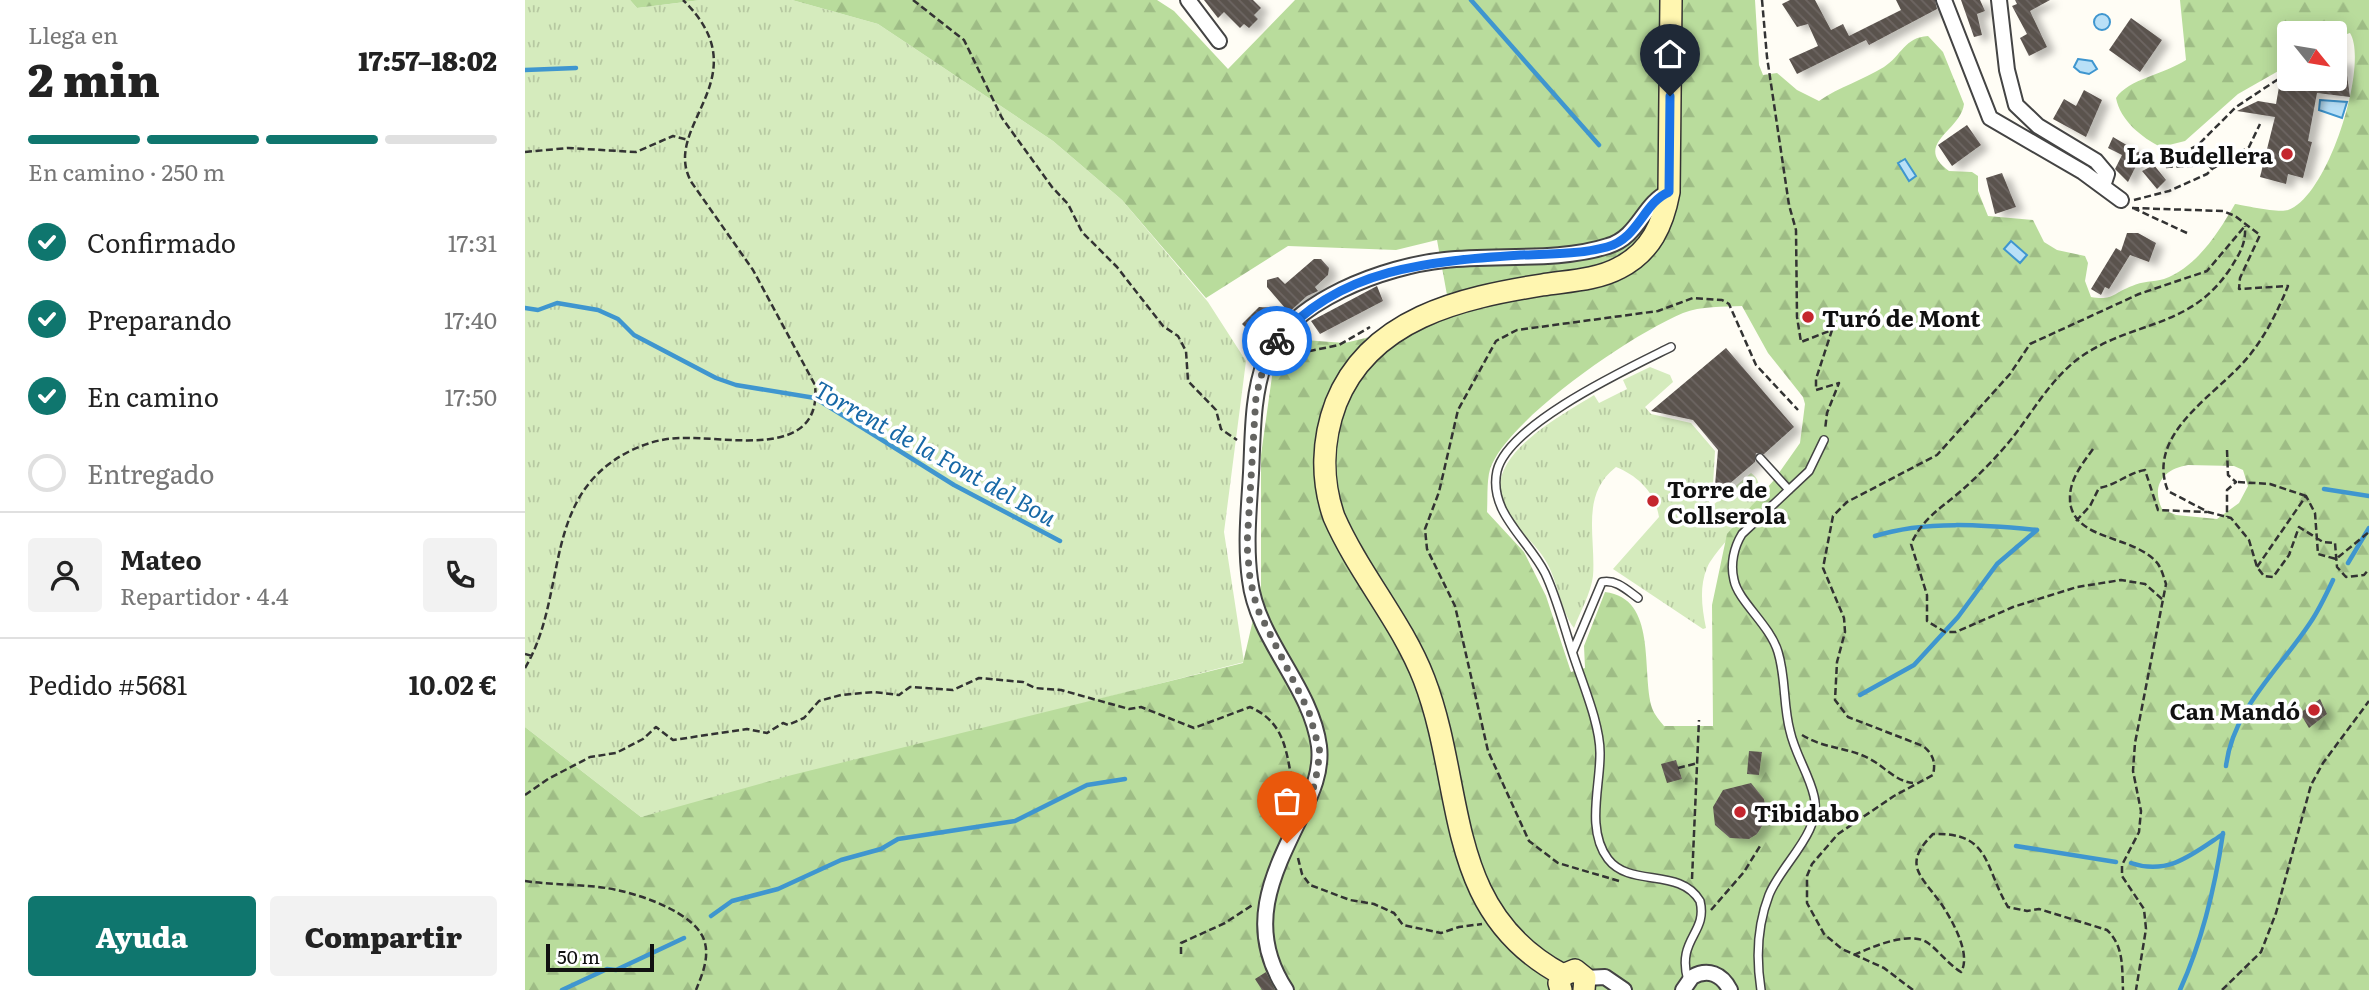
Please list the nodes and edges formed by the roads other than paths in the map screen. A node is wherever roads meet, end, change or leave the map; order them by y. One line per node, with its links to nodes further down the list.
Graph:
1 (1188, 0): 5 (street)
2 (1671, 0): 7 (street)
3 (1944, 0): 6 (street)
4 (1999, 0): 6 (street)
5 (1219, 41)
6 (2103, 186): 8 (street)
7 (1669, 192): 15 (street); 18 (street)
8 (2126, 203)
9 (1671, 347): 14 (lane)
10 (1824, 440): 12 (lane)
11 (1759, 458): 12 (lane)
12 (1789, 490): 21 (lane)
13 (1638, 598): 14 (lane)
14 (1572, 652): 17 (lane)
15 (1562, 982): 16 (street)
16 (1584, 984): 19 (street)
17 (1686, 986): 20 (street)
18 (1286, 990)
19 (1624, 990)
20 (1730, 990)
21 (1761, 990)

